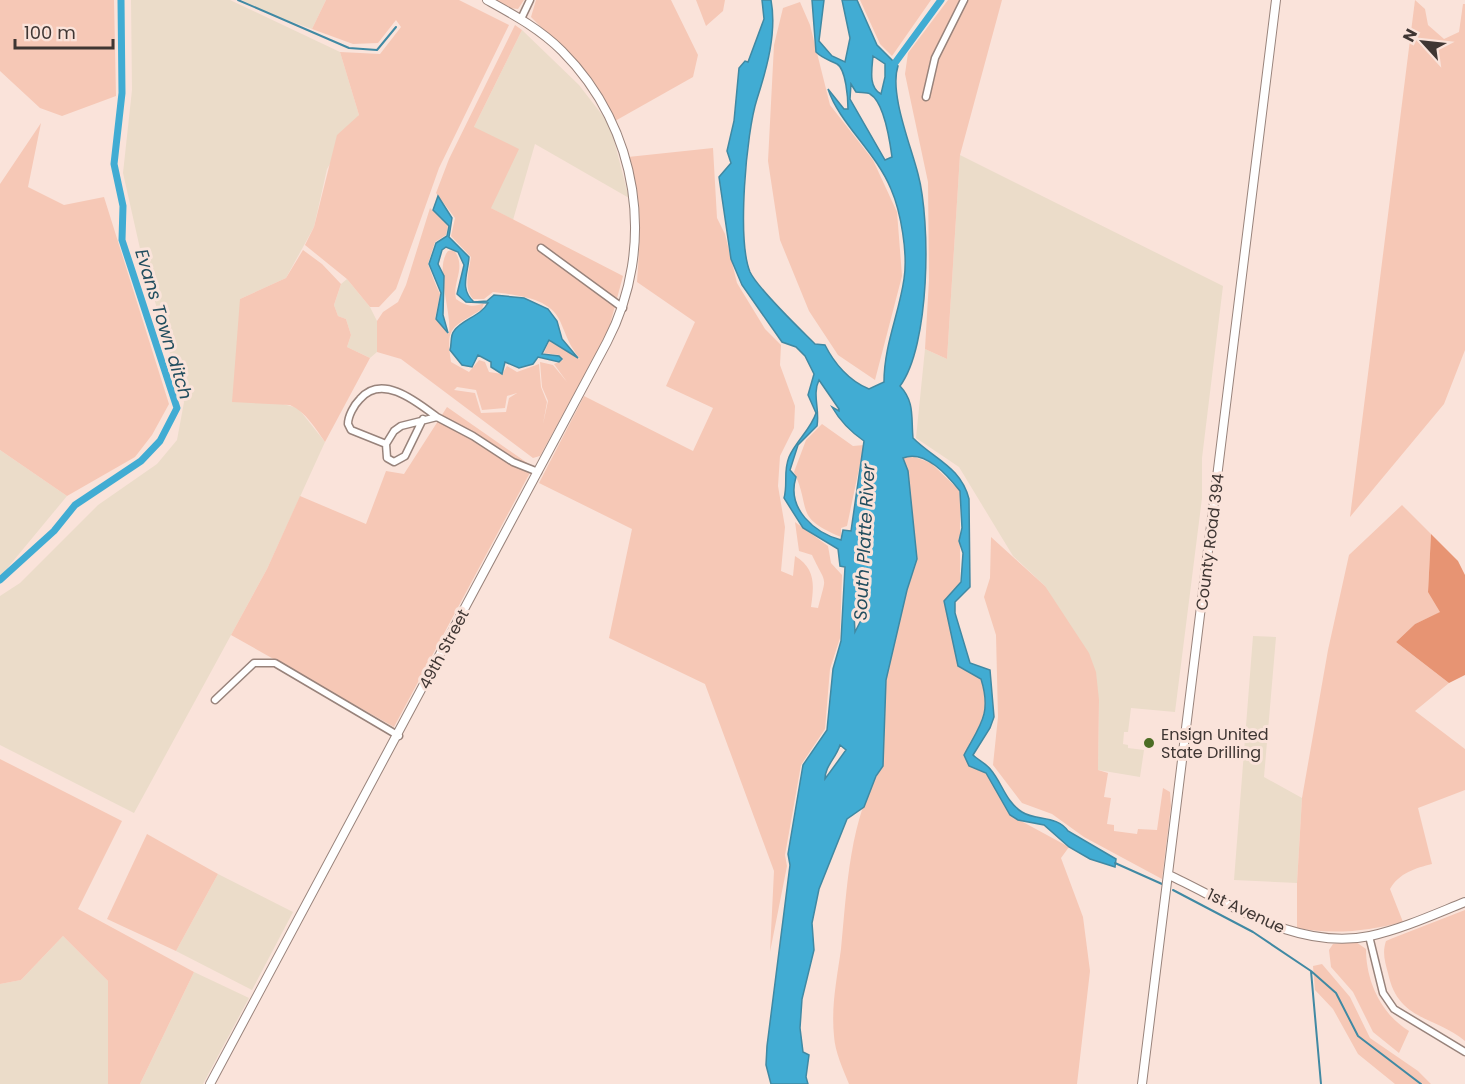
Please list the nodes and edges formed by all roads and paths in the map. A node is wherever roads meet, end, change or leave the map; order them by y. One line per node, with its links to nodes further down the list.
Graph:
1 (487, 0): 5 (street, 49th Street)
2 (530, 0): 5 (street)
3 (964, 0): 6 (street)
4 (1276, 0): 15 (street, County Road 394)
5 (521, 19): 8 (street, 49th Street)
6 (926, 97)
7 (541, 248): 8 (street)
8 (623, 308): 12 (street, 49th Street)
9 (437, 417): 10 (street); 11 (street); 12 (street)
10 (423, 419): 11 (street); 11 (street)
11 (386, 444)
12 (538, 472): 14 (street, 49th Street)
13 (215, 700): 14 (street)
14 (399, 736): 19 (street, 49th Street)
15 (1169, 875): 17 (street, 1st Avenue); 20 (street, County Road 394)
16 (1465, 902): 17 (street, 1st Avenue)
17 (1369, 936): 18 (street)
18 (1465, 1052)
19 (210, 1084)
20 (1142, 1084)

